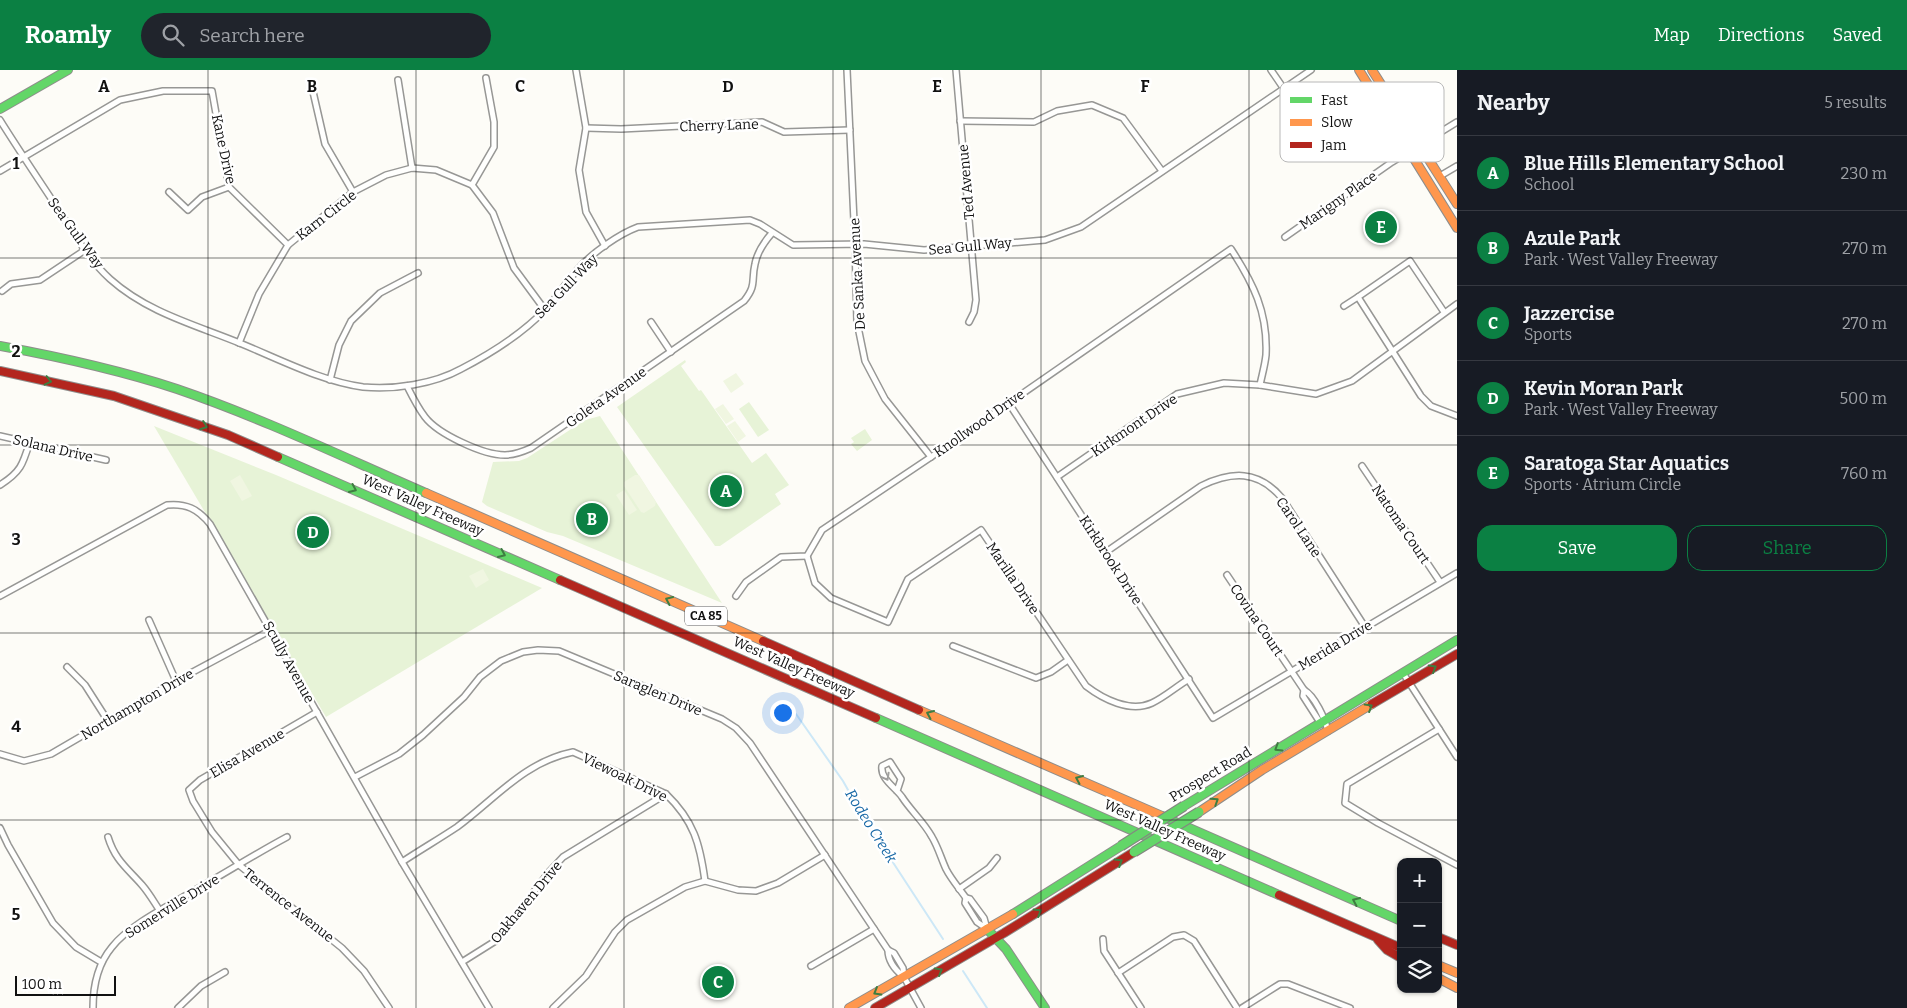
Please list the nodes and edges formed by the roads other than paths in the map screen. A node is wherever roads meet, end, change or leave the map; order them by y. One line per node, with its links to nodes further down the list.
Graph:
1 (68, 70): 17 (main road)
2 (576, 70): 21 (street)
3 (847, 70): 22 (street, De Sanka Avenue)
4 (956, 70): 19 (street, Ted Avenue)
5 (1271, 70): 15 (street)
6 (1311, 70): 11 (street, Sea Gull Way)
7 (1359, 70): 12 (main road)
8 (1372, 70): 13 (main road)
9 (486, 78): 33 (street)
10 (398, 80): 29 (street)
11 (1294, 82)
12 (1366, 82)
13 (1380, 82)
14 (311, 83): 36 (street)
15 (1280, 83)
16 (1280, 92): 31 (street, Sea Gull Way)
17 (0, 109)
18 (0, 120): 24 (street, Sea Gull Way)
19 (960, 121): 31 (street); 44 (street, Ted Avenue)
20 (1457, 122): 23 (street, Marigny Place)
21 (586, 128): 22 (street, Cherry Lane); 43 (street)
22 (850, 130): 41 (street, De Sanka Avenue)
23 (1444, 130)
24 (24, 157): 30 (street); 34 (street, Kane Drive); 45 (street, Sea Gull Way)
25 (1392, 162): 40 (street, Marigny Place)
26 (1416, 162): 38 (main road)
27 (1431, 162): 32 (main road)
28 (1457, 166): 32 (street)
29 (412, 168): 33 (street, Karn Circle); 36 (street, Karn Circle)
30 (0, 171)
31 (1162, 171): 44 (street, Sea Gull Way)
32 (1440, 176): 37 (main road)
33 (472, 186): 51 (street, Karn Circle)
34 (229, 187): 35 (street); 42 (street, Kane Drive)
35 (169, 192)
36 (353, 192): 42 (street, Karn Circle)
37 (1457, 204)
38 (1457, 228)
39 (772, 232): 41 (street, Sea Gull Way); 43 (street, Sea Gull Way); 57 (street, Goleta Avenue)
40 (1285, 237)
41 (855, 243): 44 (street, Sea Gull Way); 67 (street, De Sanka Avenue)
42 (288, 245): 55 (street, Karn Circle)
43 (605, 246): 51 (street, Sea Gull Way)
44 (972, 246): 54 (street, Ted Avenue)
45 (84, 250): 47 (street); 55 (street, Sea Gull Way)
46 (418, 273): 60 (street)
47 (2, 291)
48 (1358, 297): 50 (street); 52 (street); 58 (street)
49 (1457, 304): 52 (street, Kirkmont Drive)
50 (1344, 306)
51 (545, 310): 62 (street, Sea Gull Way)
52 (1444, 312): 58 (street, Kirkmont Drive)
53 (651, 322): 57 (street)
54 (968, 322)
55 (239, 343): 60 (street, Sea Gull Way)
56 (0, 346): 115 (main road, West Valley Freeway / CA 85, one-way to 56)
57 (671, 352): 62 (street, Goleta Avenue)
58 (1393, 352): 61 (street, Kirkmont Drive); 64 (street)
59 (0, 371): 118 (main road, West Valley Freeway / CA 85, one-way to 118)
60 (330, 380): 62 (street, Sea Gull Way)
61 (1260, 385): 63 (street, Knollwood Drive); 70 (street, Kirkmont Drive)
62 (407, 386)
63 (1008, 402): 67 (street, Knollwood Drive); 70 (street, Kirkbrook Drive)
64 (1457, 416)
65 (0, 436): 66 (street, Solana Drive)
66 (30, 441): 68 (street, Solana Drive); 71 (street)
67 (931, 457): 73 (street, Knollwood Drive)
68 (106, 460)
69 (1362, 466): 76 (street, Natoma Court)
70 (1057, 477): 72 (street, Kirkbrook Drive)
71 (0, 485)
72 (1106, 552): 80 (street, Carol Lane); 89 (street, Kirkbrook Drive)
73 (807, 556): 78 (street); 85 (street, Marilla Drive)
74 (1457, 572): 76 (street, Merida Drive)
75 (1227, 575): 87 (street, Covina Court)
76 (1440, 582): 80 (street, Merida Drive)
77 (0, 596): 81 (street, Scully Avenue)
78 (736, 596)
79 (149, 620): 90 (street)
80 (1365, 627): 87 (street, Merida Drive)
81 (271, 630): 90 (street, Northampton Drive); 92 (street, Scully Avenue)
82 (1457, 640): 88 (main road, Prospect Road)
83 (953, 646): 85 (street)
84 (1457, 654): 91 (main road, Prospect Road, one-way to 84)
85 (1068, 660): 89 (street, Marilla Drive)
86 (67, 668): 94 (street)
87 (1291, 670): 93 (street, Merida Drive); 95 (street, Covina Court)
88 (1403, 672): 91 (street); 95 (main road, Prospect Road)
89 (1189, 679): 93 (street, Kirkbrook Drive)
90 (176, 681): 94 (street, Northampton Drive)
91 (1409, 682): 96 (street); 97 (main road, Prospect Road, one-way to 91)
92 (317, 712): 100 (street, Scully Avenue); 103 (street, Elisa Avenue)
93 (1213, 718)
94 (108, 721): 98 (street, Northampton Drive)
95 (1322, 721): 97 (street, Covina Court); 116 (main road, Prospect Road, one-way to 116, bridge)
96 (1439, 729): 99 (street); 111 (street)
97 (1328, 731): 119 (main road, Prospect Road, one-way to 97, bridge)
98 (0, 754)
99 (1457, 757)
100 (355, 776): 107 (street, Saraglen Drive); 109 (street, Scully Avenue)
101 (897, 790): 101 (street, one-way to 101); 113 (street)
102 (666, 794): 109 (street, Viewoak Drive); 112 (street, Viewoak Drive); 126 (street, Oakhaven Drive)
103 (192, 801): 110 (street, Terrence Avenue)
104 (0, 828): 125 (street)
105 (108, 837): 114 (street)
106 (287, 837): 110 (street, Somerville Drive)
107 (825, 856): 112 (street); 117 (street, Saraglen Drive)
108 (997, 858): 113 (street)
109 (402, 862): 126 (street, Scully Avenue)
110 (239, 865): 114 (street, Somerville Drive); 138 (street, Terrence Avenue)
111 (1457, 865)
112 (706, 881): 140 (street)
113 (959, 889): 116 (street)
114 (160, 911): 125 (street, Somerville Drive)
115 (1397, 919)
116 (987, 929): 119 (main road); 132 (main road, Prospect Road)
117 (874, 930): 127 (street); 132 (street, Saraglen Drive)
118 (1376, 937): 123 (main road, West Valley Freeway / CA 85); 124 (main road)
119 (996, 938): 134 (main road, Prospect Road, one-way to 119); 144 (main road)
120 (1102, 939): 130 (street)
121 (1442, 939): 122 (main road)
122 (1457, 945)
123 (1397, 946)
124 (1397, 956)
125 (101, 962): 136 (street, Somerville Drive)
126 (462, 962): 139 (street, Scully Avenue)
127 (811, 966)
128 (1442, 967): 131 (main road)
129 (225, 972): 137 (street)
130 (1118, 972): 145 (street); 146 (street)
131 (1457, 973)
132 (904, 977): 134 (street, Saraglen Drive); 141 (main road, Prospect Road, one-way to 141)
133 (1442, 980): 135 (main road)
134 (910, 988): 142 (main road, Prospect Road); 143 (street, Saraglen Drive)
135 (1457, 988)
136 (93, 1008)
137 (178, 1008)
138 (389, 1008)
139 (490, 1008)
140 (553, 1008)
141 (849, 1008)
142 (875, 1008)
143 (921, 1008)
144 (1045, 1008)
145 (1141, 1008)
146 (1237, 1008)
147 (1242, 1008): 148 (street)
148 (1350, 1008)

